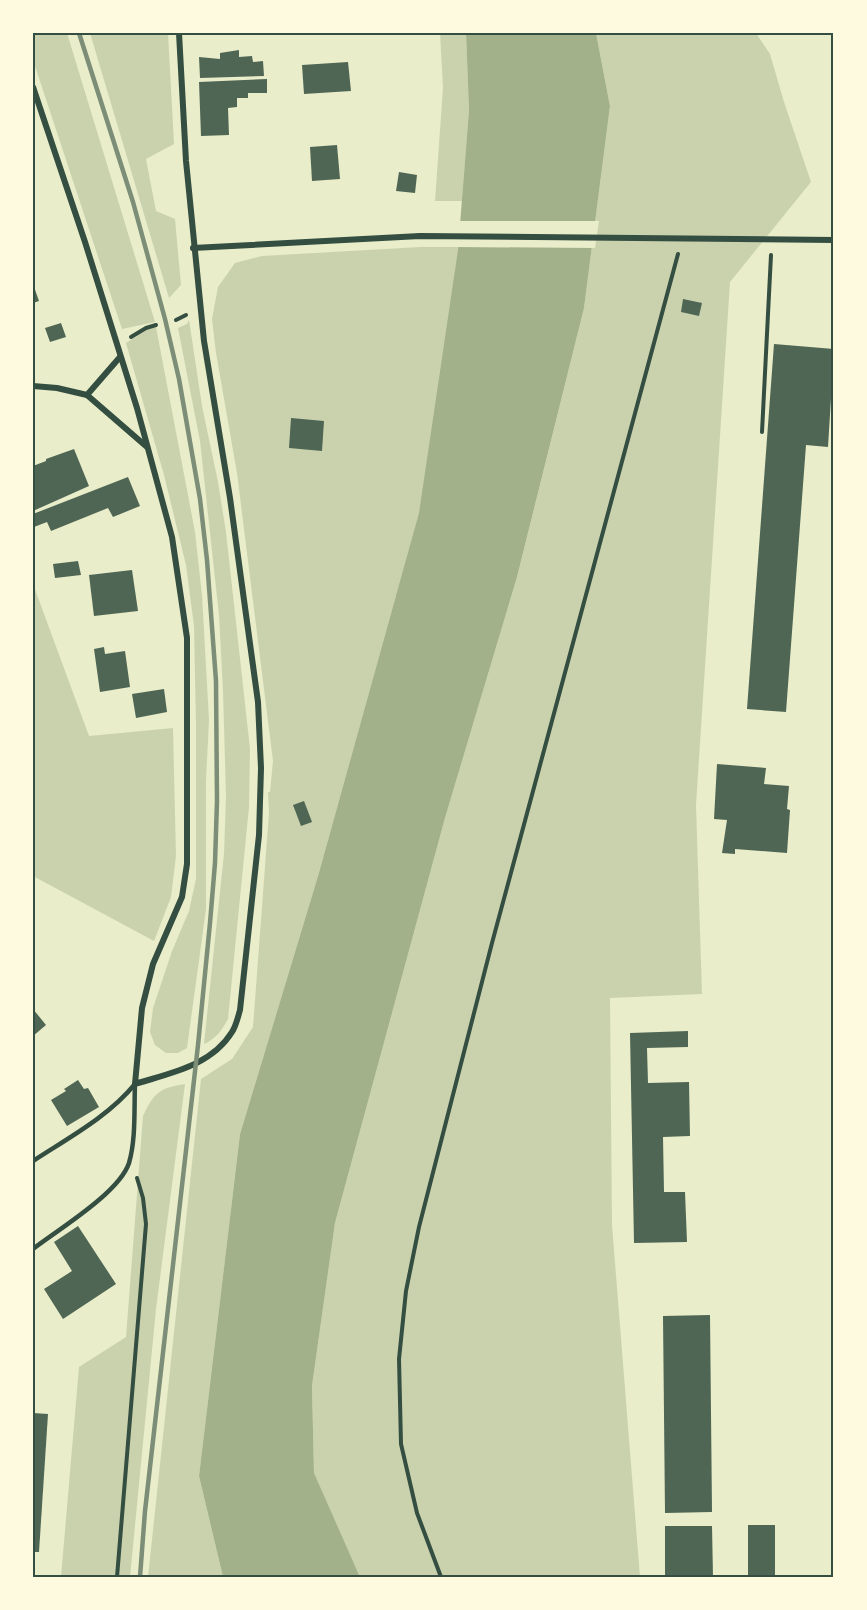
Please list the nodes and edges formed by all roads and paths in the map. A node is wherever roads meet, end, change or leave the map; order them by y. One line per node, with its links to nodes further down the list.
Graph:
1 (179, 33): 6 (street)
2 (33, 87): 10 (street)
3 (682, 239): 4 (street); 6 (street); 21 (path)
4 (772, 240): 5 (street); 14 (path)
5 (834, 240)
6 (194, 248): 16 (street)
7 (156, 324): 8 (path)
8 (146, 328): 9 (path); 10 (path)
9 (129, 331)
10 (117, 346): 11 (street)
11 (120, 357): 13 (street); 15 (street)
12 (33, 386): 13 (street)
13 (87, 395): 15 (street)
14 (762, 432)
15 (148, 448): 16 (street)
16 (135, 1084): 17 (lane); 18 (lane)
17 (33, 1161)
18 (128, 1164): 19 (lane); 20 (path)
19 (33, 1249)
20 (117, 1577)
21 (441, 1577)

